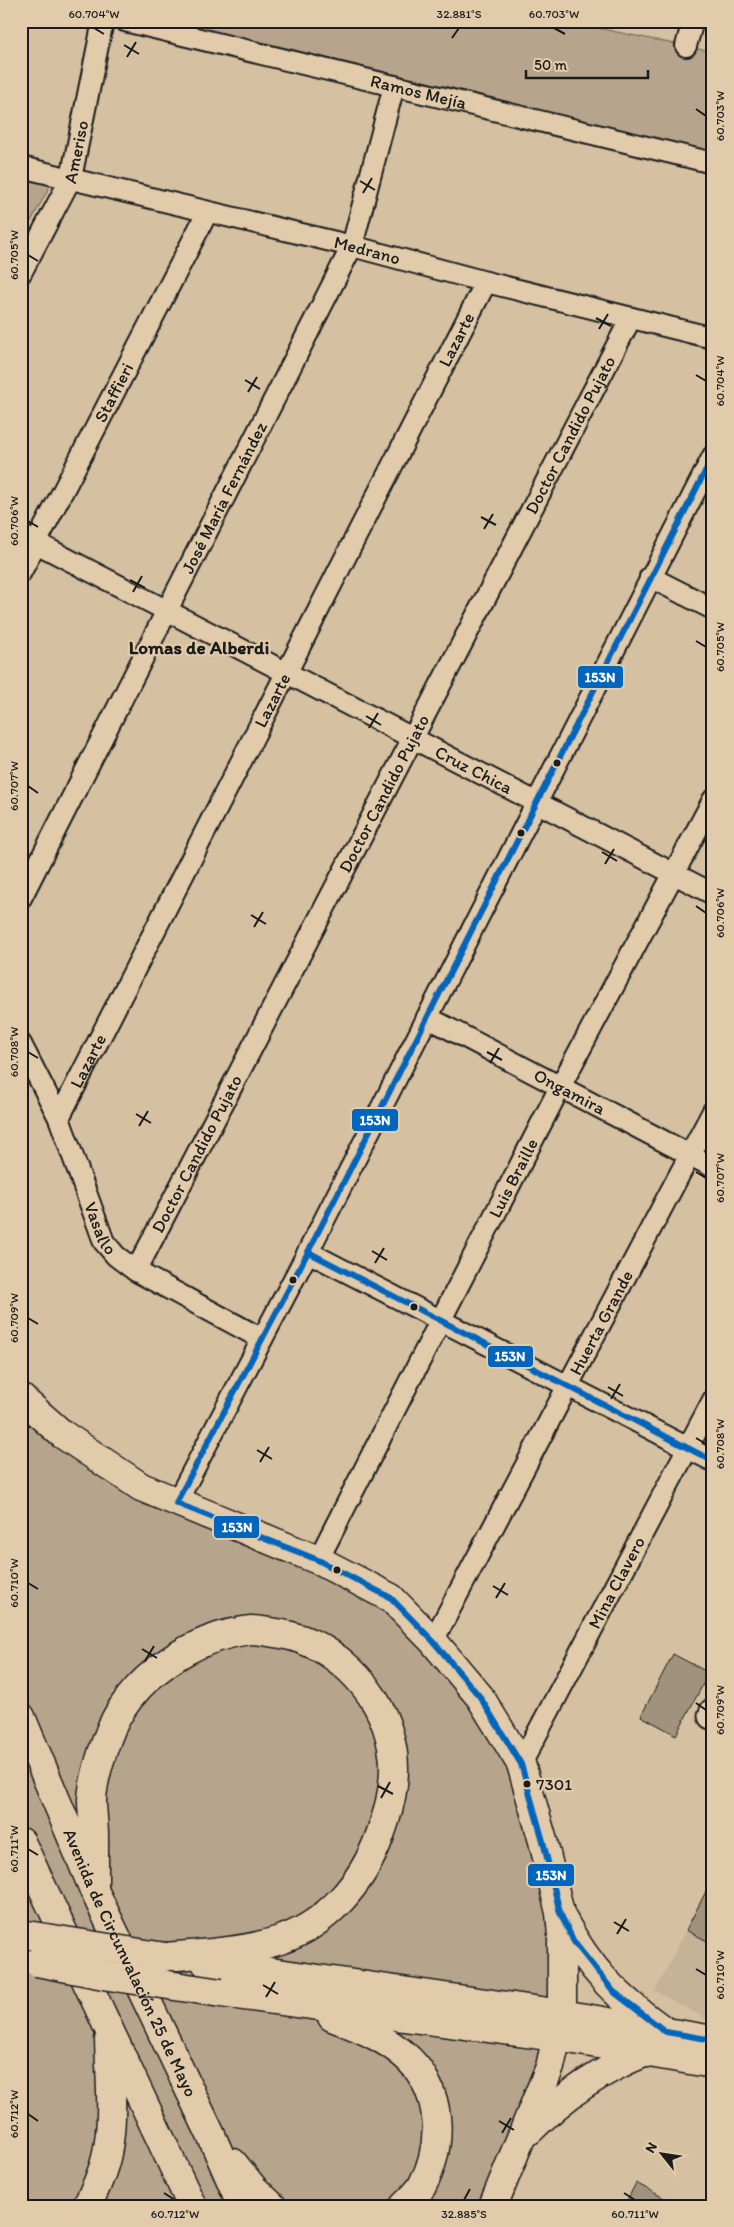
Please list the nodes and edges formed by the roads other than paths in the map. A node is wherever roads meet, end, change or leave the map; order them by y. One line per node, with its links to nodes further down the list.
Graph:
1 (103, 21): 8 (street, Ameriso)
2 (125, 21): 5 (street, Ramos Mejía)
3 (693, 21): 4 (street)
4 (686, 46)
5 (394, 86): 6 (street, Ramos Mejía); 10 (street, José María Fernández)
6 (713, 164)
7 (21, 167): 8 (street, Medrano)
8 (71, 178): 9 (street, Medrano); 11 (street, Ameriso)
9 (207, 213): 10 (street, Medrano); 16 (street, Staffieri)
10 (352, 246): 12 (street, Medrano); 20 (street, José María Fernández)
11 (21, 273)
12 (486, 282): 13 (street, Medrano); 21 (street, Lazarte)
13 (632, 318): 14 (street, Medrano); 22 (street, Doctor Candido Pujato)
14 (713, 338)
15 (713, 456): 18 (street)
16 (28, 539): 17 (street, Staffieri); 20 (street, Cruz Chica)
17 (21, 572)
18 (650, 577): 19 (street); 24 (street)
19 (713, 609)
20 (167, 611): 21 (street, Cruz Chica); 27 (street, José María Fernández)
21 (286, 672): 22 (street, Cruz Chica); 32 (street, Lazarte)
22 (414, 738): 24 (street, Cruz Chica); 36 (street, Doctor Candido Pujato)
23 (713, 800): 25 (street, Luis Braille)
24 (536, 801): 25 (street, Cruz Chica); 28 (street)
25 (674, 874): 26 (street, Cruz Chica); 30 (street, Luis Braille)
26 (713, 894)
27 (21, 898)
28 (427, 1017): 30 (street, Ongamira); 35 (street)
29 (21, 1044): 32 (street, Vasallo)
30 (560, 1087): 33 (street, Ongamira); 37 (street, Luis Braille)
31 (713, 1111): 33 (street, Huerta Grande)
32 (59, 1118): 36 (street, Vasallo)
33 (690, 1154): 34 (street, Ongamira); 39 (street, Huerta Grande)
34 (713, 1167)
35 (308, 1252): 37 (street); 38 (street)
36 (136, 1271): 38 (street, Vasallo)
37 (441, 1321): 39 (street); 45 (street, Luis Braille)
38 (262, 1339): 44 (street)
39 (568, 1386): 42 (street); 46 (street, Huerta Grande)
40 (21, 1398): 44 (main road)
41 (713, 1400): 42 (street, Mina Clavero)
42 (688, 1448): 43 (street); 48 (street, Mina Clavero)
43 (713, 1461)
44 (176, 1503): 45 (main road)
45 (318, 1560): 46 (main road)
46 (433, 1641): 48 (main road)
47 (21, 1717): 50 (main road, Avenida de Circunvalación 25 de Mayo)
48 (521, 1764): 51 (main road)
49 (21, 1842): 57 (main road)
50 (94, 1890): 53 (main road); 62 (main road, Avenida de Circunvalación 25 de Mayo)
51 (560, 1913): 56 (main road); 58 (main road)
52 (21, 1934): 53 (main road, bridge)
53 (165, 1957): 56 (main road)
54 (27, 1962): 55 (main road, bridge)
55 (290, 2002): 56 (main road); 68 (main road)
56 (560, 2025): 58 (main road); 60 (main road); 63 (main road)
57 (108, 2029): 64 (main road); 65 (main road)
58 (666, 2032): 59 (main road)
59 (713, 2040)
60 (646, 2052): 61 (main road); 63 (main road)
61 (713, 2064)
62 (211, 2135): 66 (main road, Avenida de Circunvalación 25 de Mayo); 67 (main road)
63 (522, 2138): 69 (main road)
64 (188, 2201)
65 (87, 2206)
66 (242, 2206)
67 (272, 2206)
68 (404, 2206)
69 (493, 2206)

